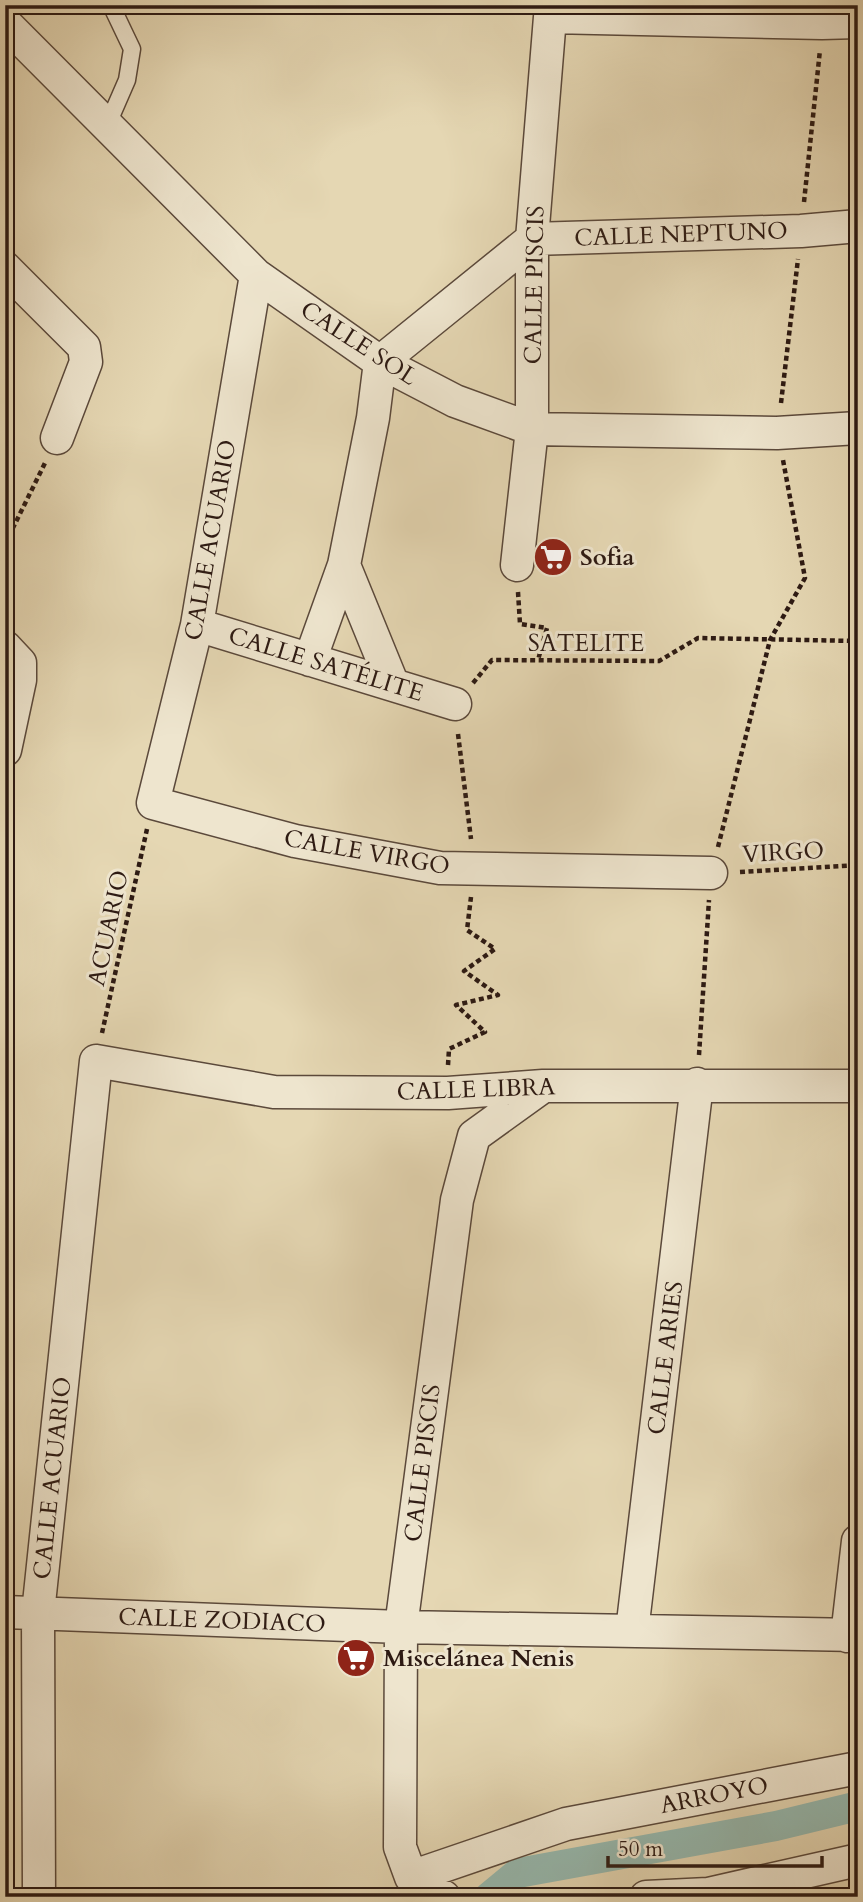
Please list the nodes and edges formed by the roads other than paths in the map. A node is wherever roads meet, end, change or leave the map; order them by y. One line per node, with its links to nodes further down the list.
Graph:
1 (111, 5): 5 (lane)
2 (552, 11): 3 (street); 7 (street, CALLE PISCIS)
3 (858, 22)
4 (5, 23): 5 (street, CALLE SOL)
5 (107, 126): 9 (street, CALLE SOL)
6 (858, 226): 7 (street, CALLE NEPTUNO)
7 (532, 239): 10 (street); 12 (street, CALLE PISCIS)
8 (5, 268): 13 (street)
9 (256, 275): 10 (street, CALLE SOL); 16 (street, CALLE ACUARIO)
10 (380, 362): 12 (street, CALLE SOL); 14 (street)
11 (858, 428): 12 (street, CALLE SOL)
12 (533, 429): 15 (street, CALLE PISCIS)
13 (57, 438)
14 (344, 565): 18 (street); 19 (street)
15 (517, 565)
16 (197, 625): 18 (street, CALLE SATÉLITE); 22 (street, CALLE ACUARIO)
17 (13, 655): 21 (street)
18 (310, 660): 19 (street, CALLE SATÉLITE)
19 (393, 685): 20 (street, CALLE SATÉLITE)
20 (454, 704)
21 (5, 750)
22 (153, 803): 23 (street, CALLE VIRGO)
23 (711, 873)
24 (96, 1061): 26 (street, CALLE LIBRA); 30 (street, CALLE ACUARIO)
25 (697, 1084): 26 (street, CALLE LIBRA); 27 (street, CALLE LIBRA); 32 (street, CALLE ARIES)
26 (543, 1086): 31 (street, CALLE PISCIS)
27 (858, 1086)
28 (858, 1541): 33 (street)
29 (5, 1612): 30 (street, CALLE ZODIACO)
30 (38, 1613): 31 (street, CALLE ZODIACO); 38 (street, CALLE ACUARIO)
31 (401, 1628): 32 (street, CALLE ZODIACO); 36 (street, CALLE PISCIS)
32 (632, 1631): 33 (street, CALLE ZODIACO)
33 (852, 1636)
34 (858, 1768): 36 (street, ARROYO)
35 (858, 1860): 37 (street)
36 (403, 1887): 39 (street)
37 (709, 1895): 40 (street)
38 (39, 1897)
39 (444, 1897)
40 (646, 1897)

